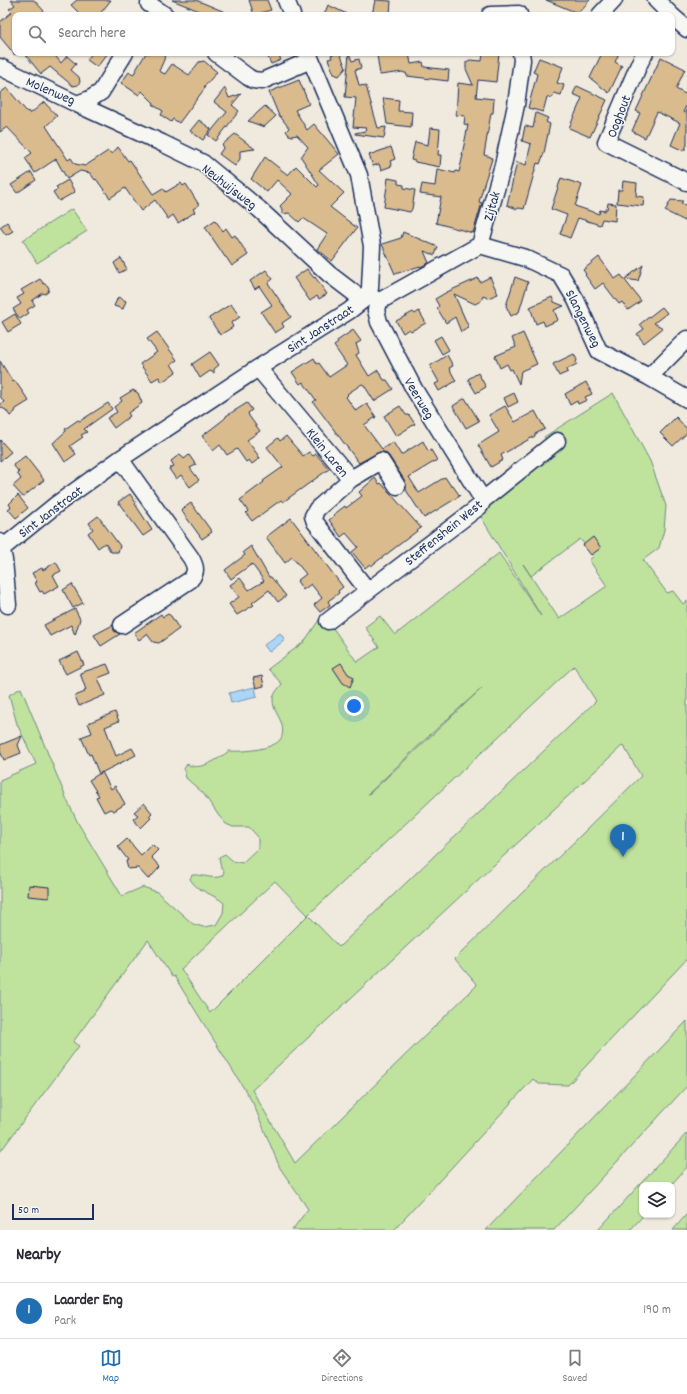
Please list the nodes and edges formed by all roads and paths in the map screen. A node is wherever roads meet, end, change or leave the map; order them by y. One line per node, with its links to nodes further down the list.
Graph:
1 (286, 0): 6 (street)
2 (614, 0): 7 (street)
3 (656, 0): 8 (street)
4 (148, 6): 5 (street)
5 (159, 12)
6 (291, 12)
7 (603, 12)
8 (668, 12)
9 (675, 19): 10 (street)
10 (687, 29)
11 (123, 56): 18 (street, Molenweg)
12 (220, 56): 13 (street)
13 (307, 56)
14 (309, 56): 23 (street, Sint Janstraat)
15 (521, 56): 22 (street, Zijtak)
16 (643, 56): 21 (street, Ooghout)
17 (0, 67): 19 (street, Molenweg)
18 (101, 92): 19 (street, Molenweg); 20 (street)
19 (77, 104): 20 (street, Neuhuijsweg)
20 (107, 118): 23 (street, Neuhuijsweg)
21 (687, 182)
22 (480, 245): 23 (street); 26 (street, Slangenweg)
23 (370, 299): 25 (street, Sint Janstraat); 32 (street, Veerweg)
24 (687, 339): 26 (street)
25 (258, 368): 29 (street, Sint Janstraat); 30 (street, Klein Laren)
26 (649, 377): 27 (street, Slangenweg)
27 (687, 399)
28 (557, 441): 32 (street, Steffenshein West)
29 (120, 459): 33 (street, Sint Janstraat); 37 (street)
30 (351, 479): 31 (street); 34 (street, Klein Laren)
31 (397, 486)
32 (483, 507): 34 (street, Steffenshein West)
33 (1, 546): 35 (street)
34 (368, 591): 36 (street, Steffenshein West)
35 (8, 605)
36 (328, 621)
37 (122, 625)

